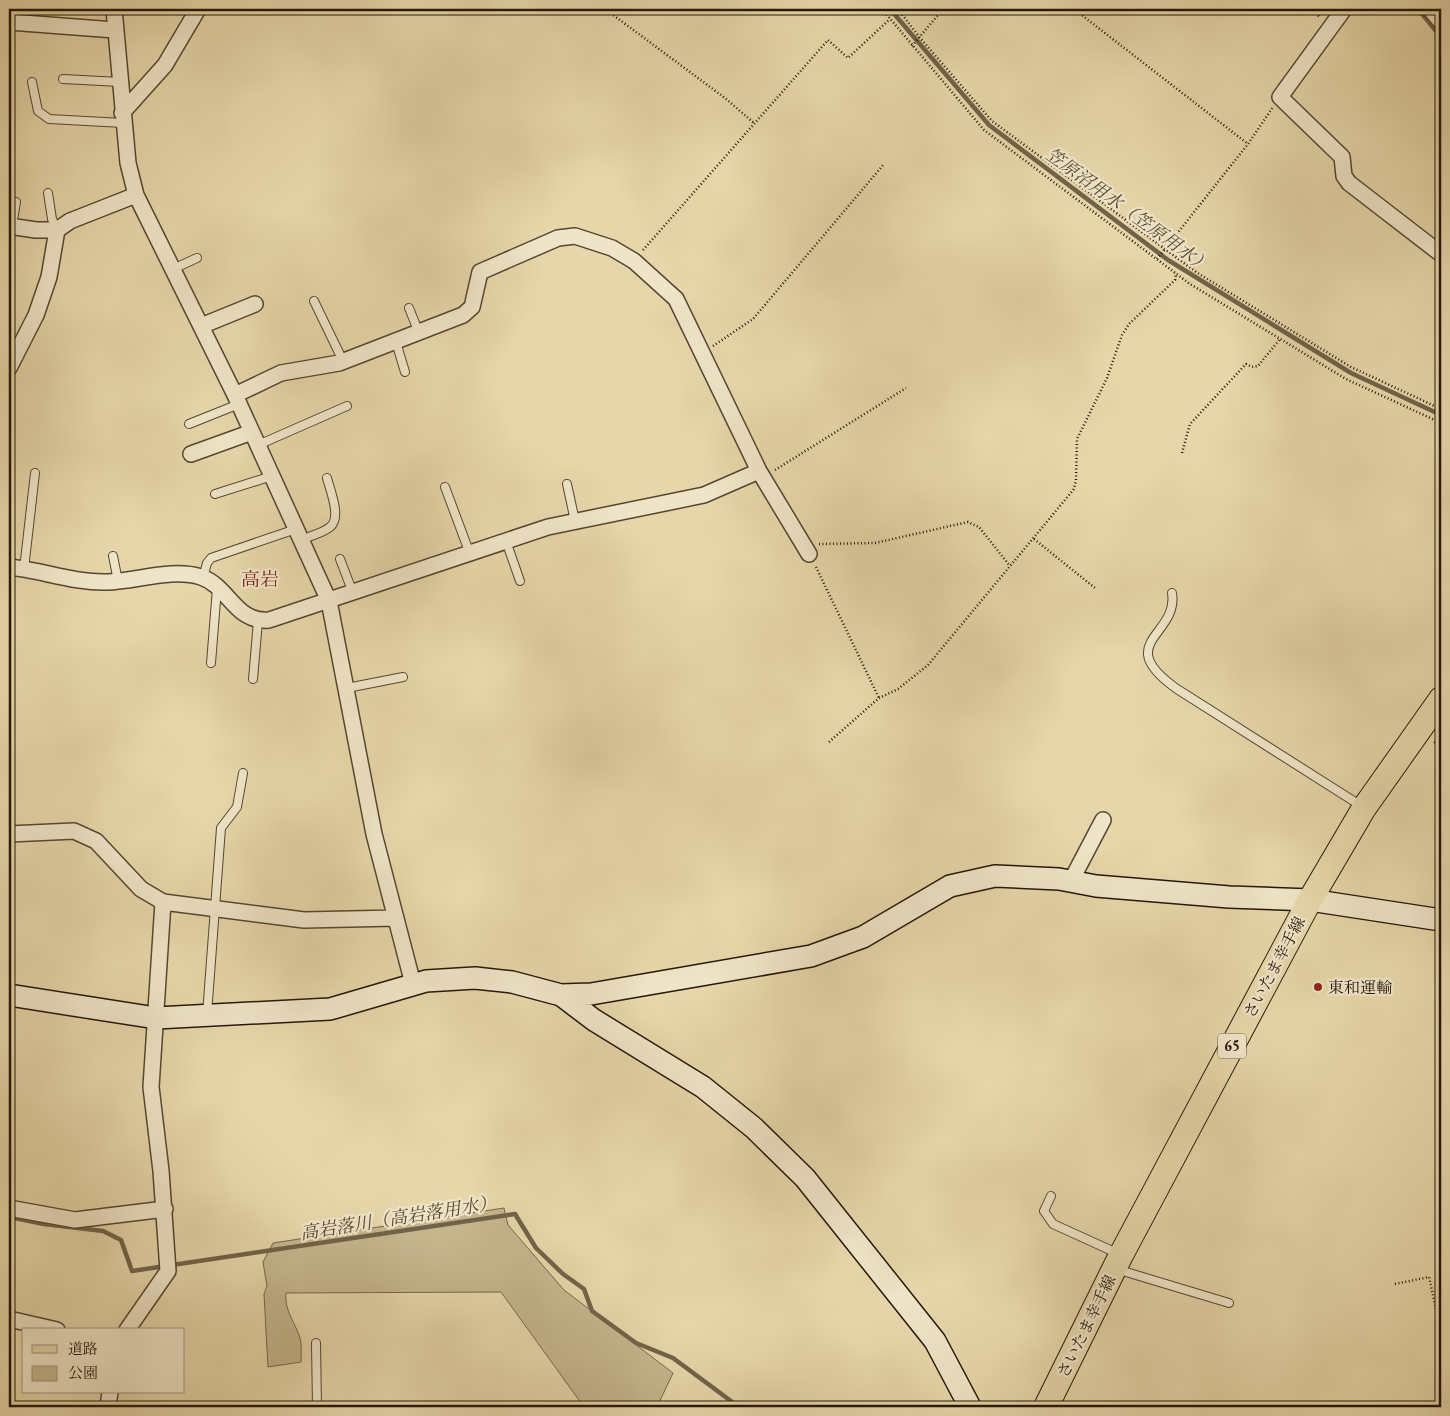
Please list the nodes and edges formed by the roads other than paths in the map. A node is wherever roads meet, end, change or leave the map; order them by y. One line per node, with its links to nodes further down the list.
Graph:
1 (114, 9): 7 (street)
2 (198, 9): 11 (street)
3 (1344, 9): 17 (street)
4 (1430, 9): 6 (street)
5 (9, 22): 7 (street)
6 (1441, 22)
7 (115, 30): 10 (street)
8 (63, 78): 10 (lane)
9 (32, 82): 11 (lane)
10 (120, 82): 11 (street)
11 (123, 118): 13 (street)
12 (48, 194): 16 (lane)
13 (136, 195): 16 (street); 19 (street)
14 (16, 202): 15 (lane)
15 (11, 226): 16 (street)
16 (57, 230): 27 (street)
17 (1441, 254)
18 (197, 258): 19 (lane)
19 (173, 269): 23 (street)
20 (314, 301): 26 (lane)
21 (255, 304): 23 (street)
22 (409, 308): 24 (lane)
23 (201, 326): 29 (street)
24 (419, 333): 25 (street); 35 (street)
25 (396, 342): 26 (street); 28 (lane)
26 (343, 361): 29 (street)
27 (9, 368)
28 (405, 372)
29 (237, 400): 31 (lane); 32 (street)
30 (347, 406): 32 (lane)
31 (189, 424)
32 (255, 439): 33 (street); 36 (street)
33 (192, 454)
34 (35, 472): 48 (lane)
35 (761, 474): 41 (street); 44 (street)
36 (272, 476): 40 (lane); 42 (street)
37 (327, 478): 42 (lane)
38 (567, 484): 41 (lane)
39 (445, 487): 45 (lane)
40 (215, 494)
41 (575, 521): 43 (street)
42 (299, 535): 49 (lane); 55 (street)
43 (506, 541): 45 (street); 51 (lane)
44 (807, 550)
45 (470, 554): 53 (street)
46 (113, 556): 50 (lane)
47 (340, 559): 53 (lane)
48 (16, 568): 50 (street)
49 (203, 578): 50 (street); 52 (street)
50 (118, 581)
51 (520, 581)
52 (217, 587): 56 (street); 57 (lane)
53 (353, 593): 55 (street)
54 (1172, 593): 63 (lane)
55 (329, 601): 56 (street); 60 (street)
56 (258, 621): 59 (lane)
57 (211, 663)
58 (403, 677): 60 (lane)
59 (253, 679)
60 (348, 688): 70 (street)
61 (1441, 699): 63 (main road, さいたま幸手線 / 65)
62 (243, 773): 69 (lane)
63 (1364, 808): 67 (main road, さいたま幸手線 / 65)
64 (1104, 820): 66 (street)
65 (9, 834): 68 (street)
66 (1071, 881): 67 (street); 74 (street)
67 (1310, 900): 71 (street); 80 (main road, さいたま幸手線 / 65)
68 (163, 902): 69 (street); 76 (street)
69 (214, 909): 70 (street); 75 (lane)
70 (396, 918): 72 (street)
71 (1441, 920)
72 (413, 984): 74 (street); 75 (street)
73 (9, 995): 76 (street)
74 (561, 995): 89 (street)
75 (207, 1016): 76 (street)
76 (156, 1018): 79 (street)
77 (1052, 1196): 80 (lane)
78 (9, 1208): 79 (street)
79 (165, 1209): 84 (street)
80 (1118, 1262): 81 (lane); 90 (main road, さいたま幸手線 / 65)
81 (1229, 1303)
82 (9, 1319): 83 (street)
83 (48, 1328)
84 (128, 1328)
85 (316, 1343): 88 (lane)
86 (110, 1394): 87 (street)
87 (108, 1407)
88 (317, 1407)
89 (970, 1407)
90 (1046, 1407)

